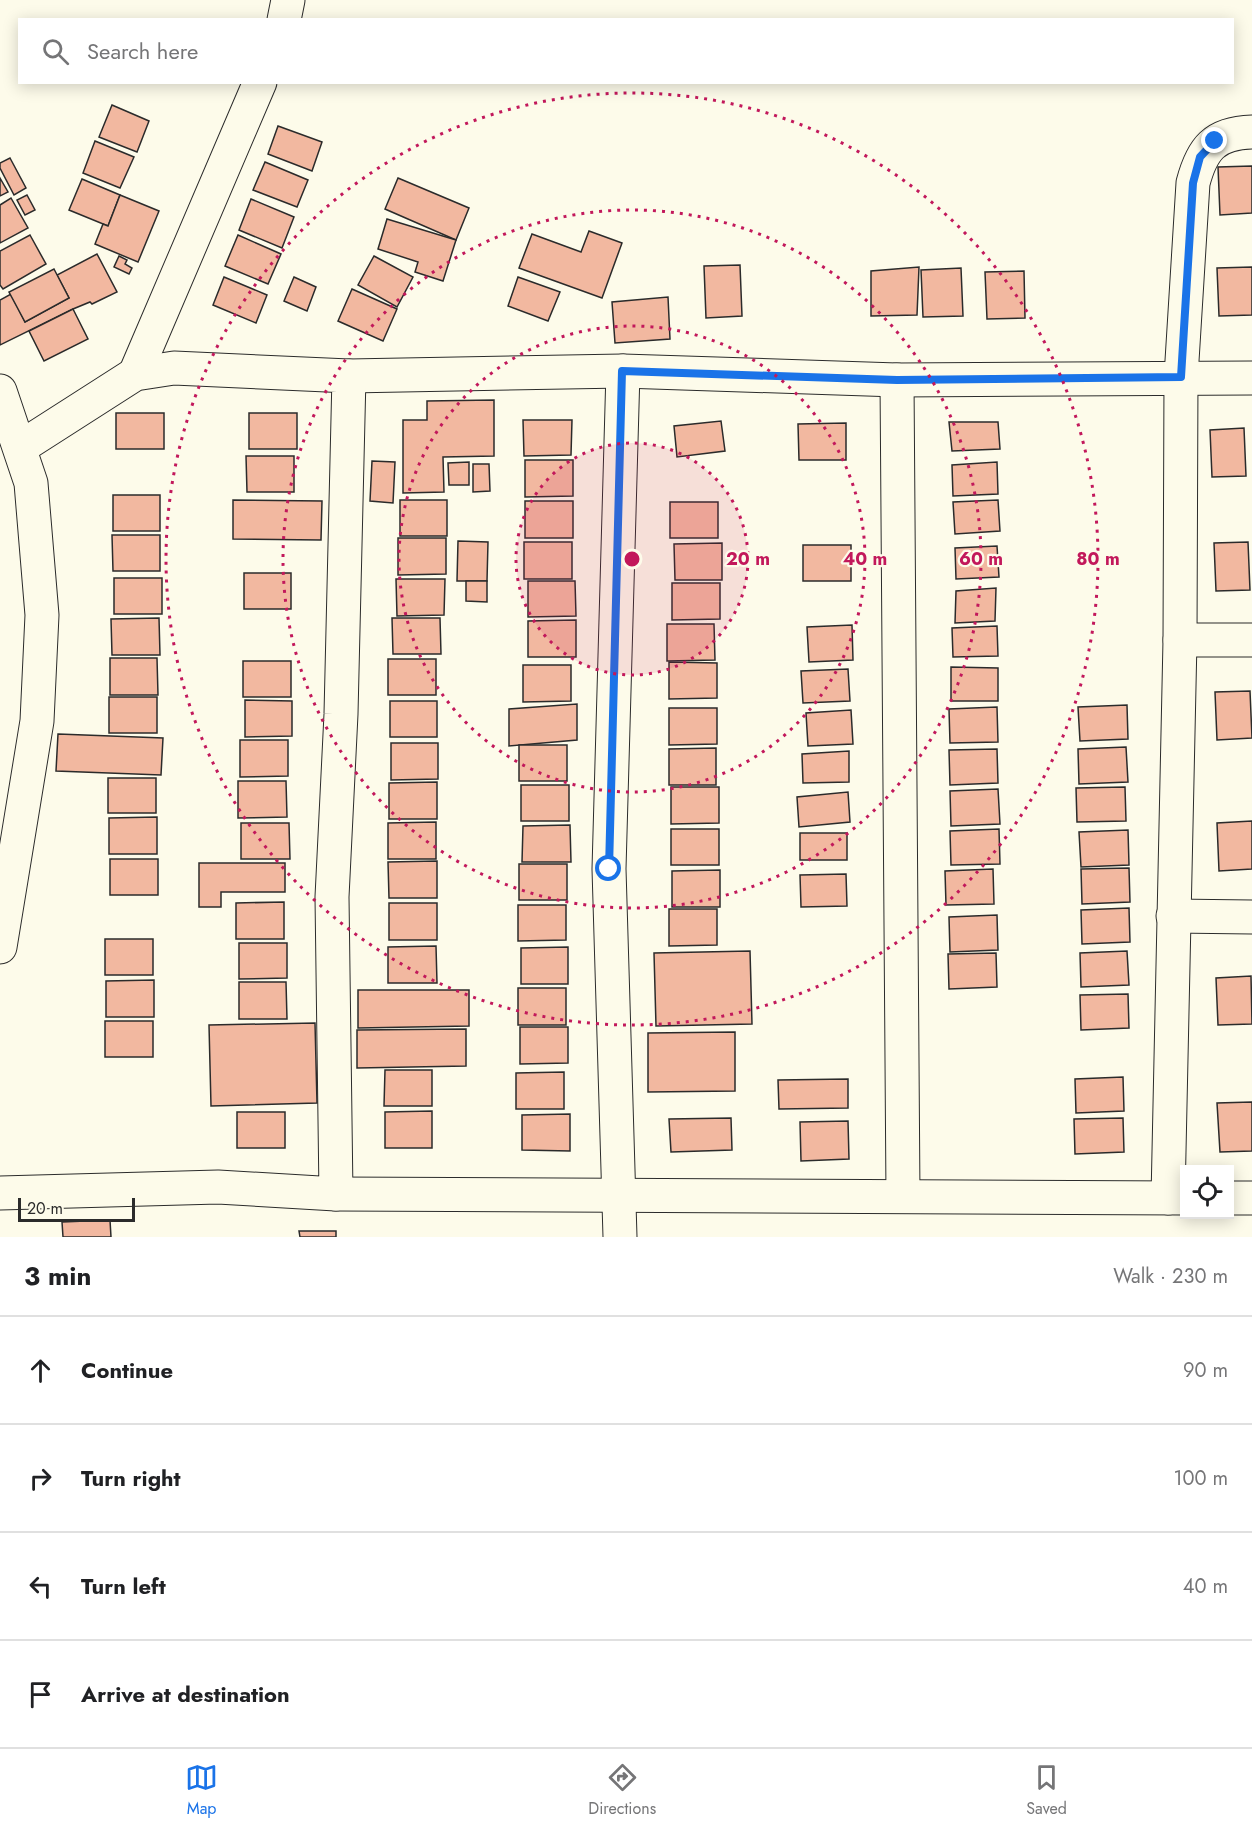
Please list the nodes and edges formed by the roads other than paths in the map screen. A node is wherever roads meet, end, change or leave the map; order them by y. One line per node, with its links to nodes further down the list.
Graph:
1 (288, 0): 2 (street)
2 (285, 18)
3 (259, 84): 6 (street)
4 (1252, 132): 8 (street)
5 (622, 371): 7 (street); 10 (street); 20 (street)
6 (135, 374): 7 (street); 12 (street)
7 (349, 376): 19 (street)
8 (1181, 377): 9 (street); 10 (street); 13 (street)
9 (1252, 378)
10 (897, 380): 21 (street)
11 (0, 391): 12 (street)
12 (21, 447): 17 (street)
13 (1180, 639): 14 (street); 15 (street)
14 (1252, 640)
15 (1173, 916): 16 (street); 22 (street)
16 (1252, 917)
17 (0, 947)
18 (0, 1193): 19 (street)
19 (336, 1194): 20 (street)
20 (619, 1196): 21 (street); 25 (street)
21 (903, 1196): 22 (street)
22 (1176, 1198)
23 (1234, 1198): 24 (street)
24 (1252, 1198)
25 (620, 1237)

